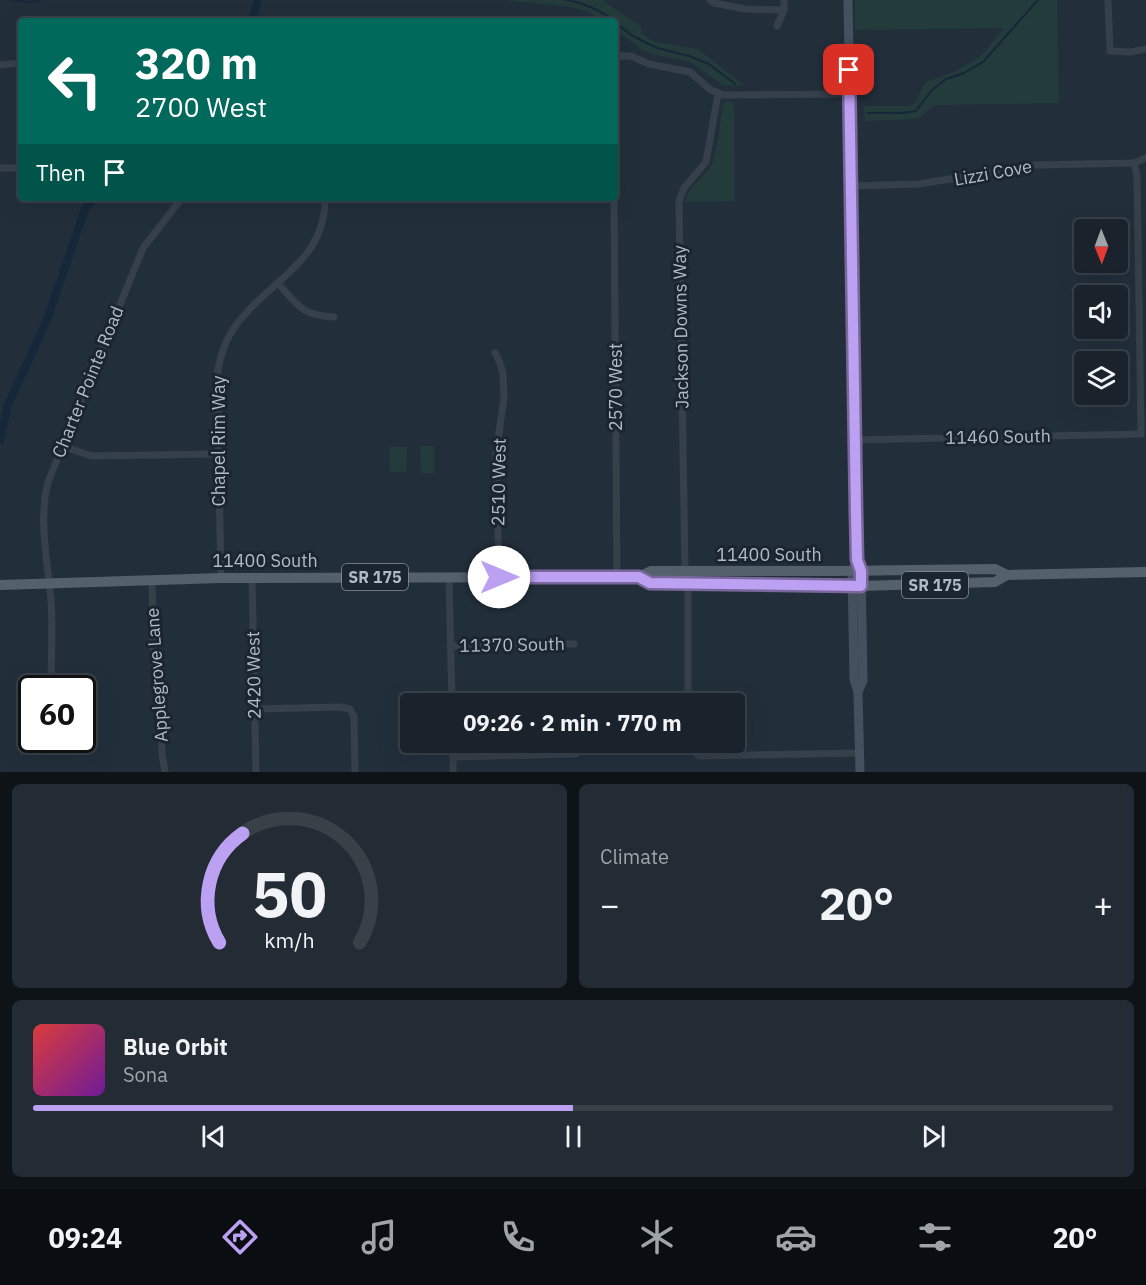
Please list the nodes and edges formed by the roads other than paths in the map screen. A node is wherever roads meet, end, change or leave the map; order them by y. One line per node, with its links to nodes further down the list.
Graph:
1 (710, 0): 5 (street)
2 (784, 0): 5 (street)
3 (848, 0): 12 (main road)
4 (1108, 0): 7 (street)
5 (784, 10): 6 (street)
6 (777, 26)
7 (1146, 50)
8 (618, 56): 11 (street)
9 (18, 63): 10 (street)
10 (0, 65)
11 (718, 94): 12 (street); 28 (street, Jackson Downs Way)
12 (850, 94): 17 (main road)
13 (1146, 158): 14 (street, Lizzi Cove)
14 (1134, 163): 17 (street, Lizzi Cove); 24 (street, 11460 South)
15 (0, 168): 16 (street)
16 (18, 168)
17 (852, 186): 24 (main road)
18 (180, 201): 25 (street, Charter Pointe Road)
19 (325, 201): 21 (street, Chapel Rim Way)
20 (614, 201): 31 (street, 2570 West)
21 (278, 283): 22 (street); 26 (street, Chapel Rim Way)
22 (334, 317)
23 (495, 353): 32 (street, 2510 West)
24 (856, 440): 27 (main road)
25 (63, 446): 26 (street); 38 (street, Charter Pointe Road)
26 (218, 454): 34 (street, Chapel Rim Way)
27 (857, 567): 28 (main road, 11400 South / SR 175); 30 (main road, 11400 South / SR 175); 41 (main road)
28 (685, 571): 33 (main road, 11400 South / SR 175)
29 (1146, 572): 30 (main road, 11400 South / SR 175)
30 (1006, 575): 41 (main road, 11400 South / SR 175)
31 (617, 576): 32 (main road, 11400 South / SR 175); 33 (main road, 11400 South / SR 175)
32 (499, 577): 36 (main road, 11400 South / SR 175)
33 (639, 577): 39 (main road, 11400 South / SR 175)
34 (220, 578): 35 (main road, 11400 South / SR 175); 37 (main road, 11400 South / SR 175)
35 (252, 578): 36 (main road, 11400 South / SR 175); 47 (street, 2420 West)
36 (449, 578): 43 (street)
37 (152, 579): 38 (main road, 11400 South / SR 175); 53 (street, Applegrove Lane)
38 (49, 583): 40 (main road, 11400 South / SR 175); 44 (street, Charter Pointe Road)
39 (688, 584): 41 (main road, 11400 South / SR 175); 46 (street)
40 (0, 585)
41 (857, 586): 50 (main road)
42 (574, 644): 43 (street, 11370 South)
43 (450, 646): 45 (street)
44 (51, 675)
45 (452, 693)
46 (688, 693)
47 (255, 709): 54 (street, 2420 West); 55 (street)
48 (453, 753): 52 (street)
49 (696, 753): 50 (street)
50 (860, 753): 57 (main road)
51 (576, 754): 52 (street)
52 (453, 757): 56 (street)
53 (165, 771)
54 (256, 772)
55 (355, 772)
56 (453, 772)
57 (861, 772)

